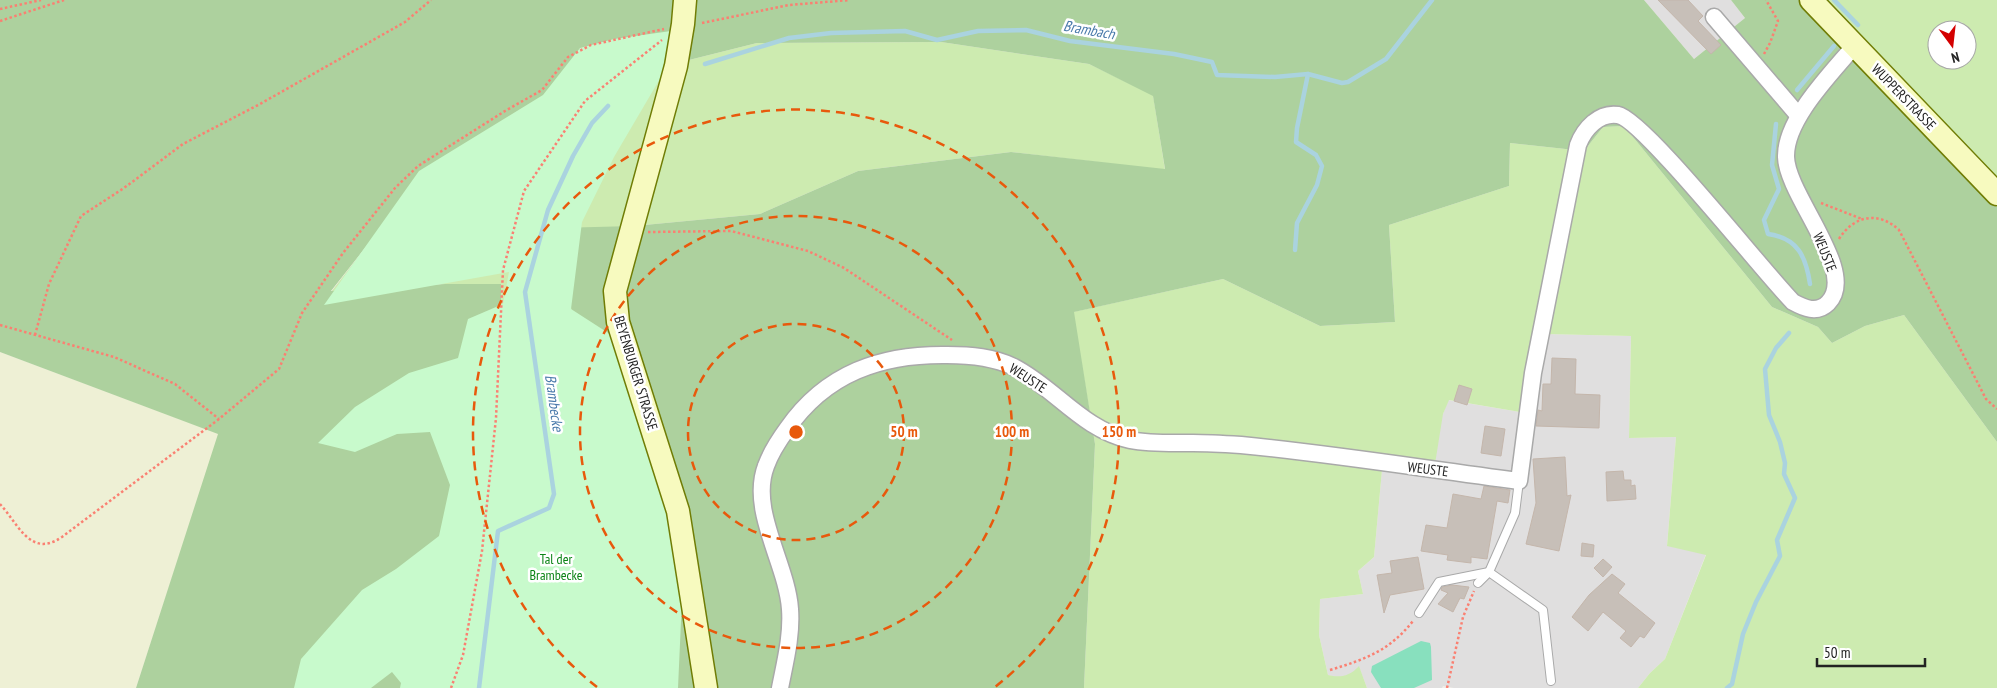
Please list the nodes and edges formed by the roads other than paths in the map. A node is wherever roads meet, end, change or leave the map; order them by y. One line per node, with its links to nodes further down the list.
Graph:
1 (685, 0): 12 (main road, BEYENBURGER STRASSE)
2 (1811, 0): 4 (main road, WUPPERSTRASSE)
3 (1714, 17): 5 (street)
4 (1855, 45): 5 (street, WEUSTE); 6 (main road, WUPPERSTRASSE)
5 (1798, 115): 7 (street, WEUSTE)
6 (1997, 194)
7 (1519, 481): 8 (lane, WEUSTE); 13 (street, WEUSTE)
8 (1489, 572): 9 (lane, WEUSTE); 10 (lane); 11 (lane)
9 (1478, 583)
10 (1419, 613)
11 (1551, 682)
12 (706, 688)
13 (780, 688)

